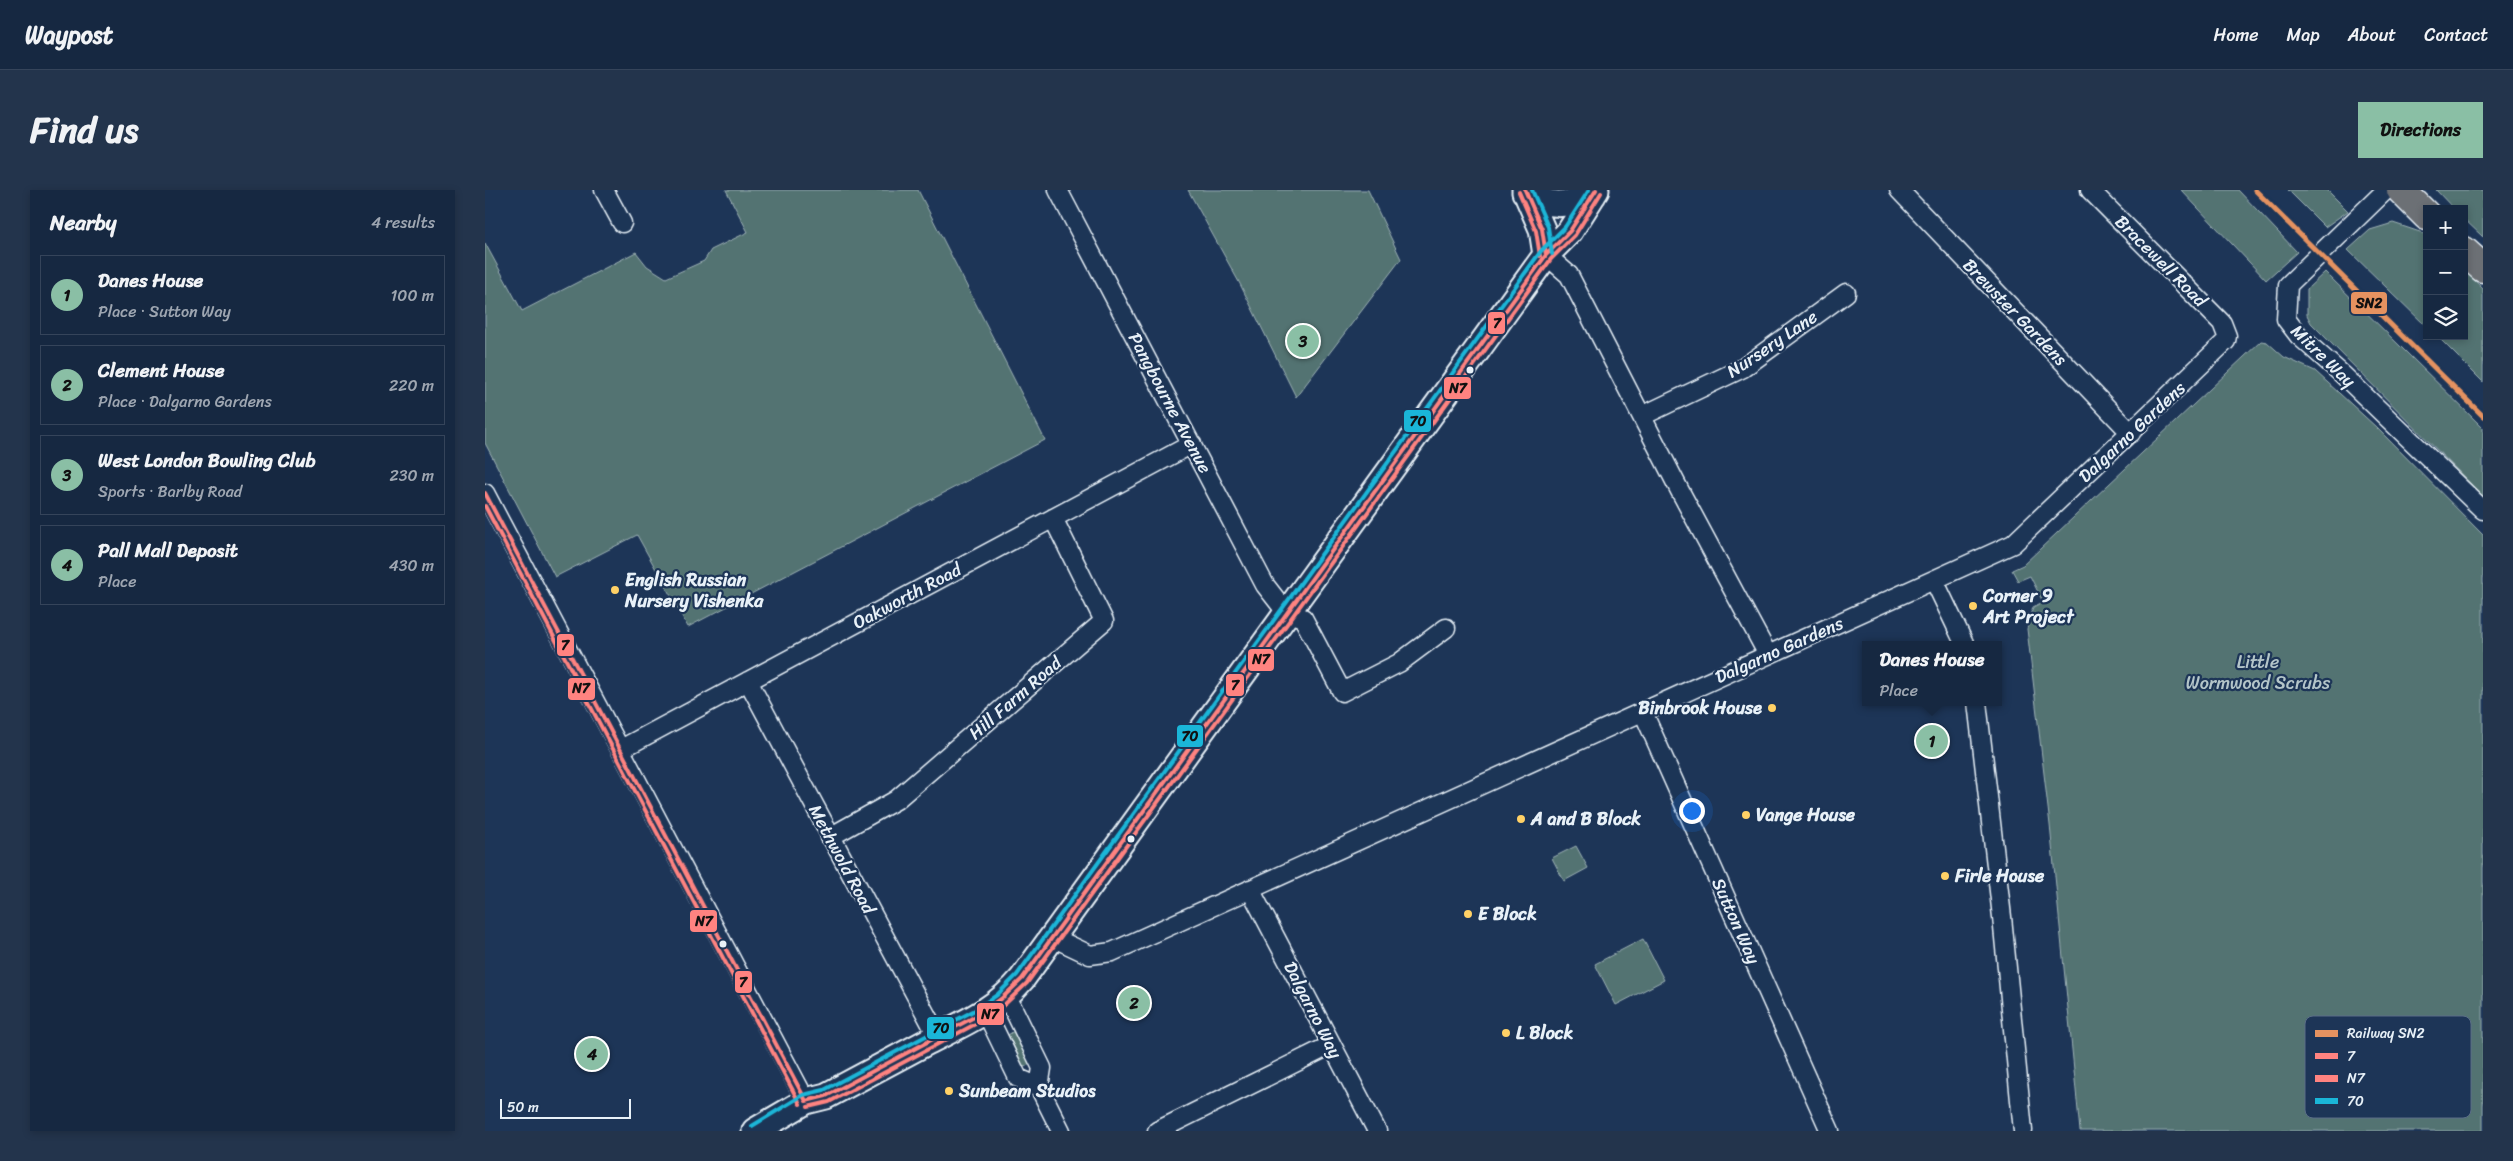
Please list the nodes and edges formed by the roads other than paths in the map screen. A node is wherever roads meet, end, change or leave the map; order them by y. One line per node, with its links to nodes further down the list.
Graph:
1 (604, 190): 10 (street)
2 (1058, 190): 18 (street, Pangbourne Avenue)
3 (1899, 190): 17 (street, Brewster Gardens)
4 (2090, 190): 15 (street, Bracewell Road)
5 (2386, 190): 20 (street, Mitre Way)
6 (2401, 190): 9 (main road)
7 (1525, 191): 8 (street); 11 (street)
8 (1595, 192): 11 (street)
9 (2423, 212)
10 (622, 223)
11 (1546, 255): 16 (street); 23 (street)
12 (2468, 255): 13 (main road)
13 (2483, 268)
14 (1845, 293): 16 (street, Nursery Lane)
15 (2227, 336): 17 (street, Dalgarno Gardens)
16 (1642, 416): 26 (street)
17 (2131, 433): 22 (street, Dalgarno Gardens)
18 (1192, 444): 21 (street, Oakworth Road); 23 (street, Pangbourne Avenue)
19 (485, 493): 30 (street)
20 (2483, 510)
21 (1053, 518): 27 (street, Oakworth Road); 31 (street, Hill Farm Road)
22 (1935, 580): 25 (street); 26 (street, Dalgarno Gardens)
23 (1287, 612): 24 (street, Pangbourne Avenue); 33 (street)
24 (1446, 628)
25 (1963, 641)
26 (1768, 655): 29 (street, Dalgarno Gardens)
27 (748, 681): 30 (street, Oakworth Road); 31 (street, Methwold Road)
28 (1977, 706): 45 (street)
29 (1643, 712): 32 (street, Dalgarno Gardens); 44 (street, Sutton Way)
30 (621, 749): 39 (street)
31 (829, 837): 36 (street, Methwold Road)
32 (1250, 889): 33 (street, Dalgarno Gardens); 37 (street, Dalgarno Way)
33 (1052, 937): 34 (street)
34 (1007, 996): 35 (street); 38 (street)
35 (986, 1012): 36 (street); 38 (street)
36 (938, 1037): 39 (street)
37 (1331, 1046): 40 (street); 43 (street, Dalgarno Way)
38 (1039, 1087): 42 (street)
39 (806, 1101): 41 (street)
40 (1163, 1130)
41 (755, 1131)
42 (1061, 1131)
43 (1377, 1131)
44 (1830, 1131)
45 (2023, 1131)

